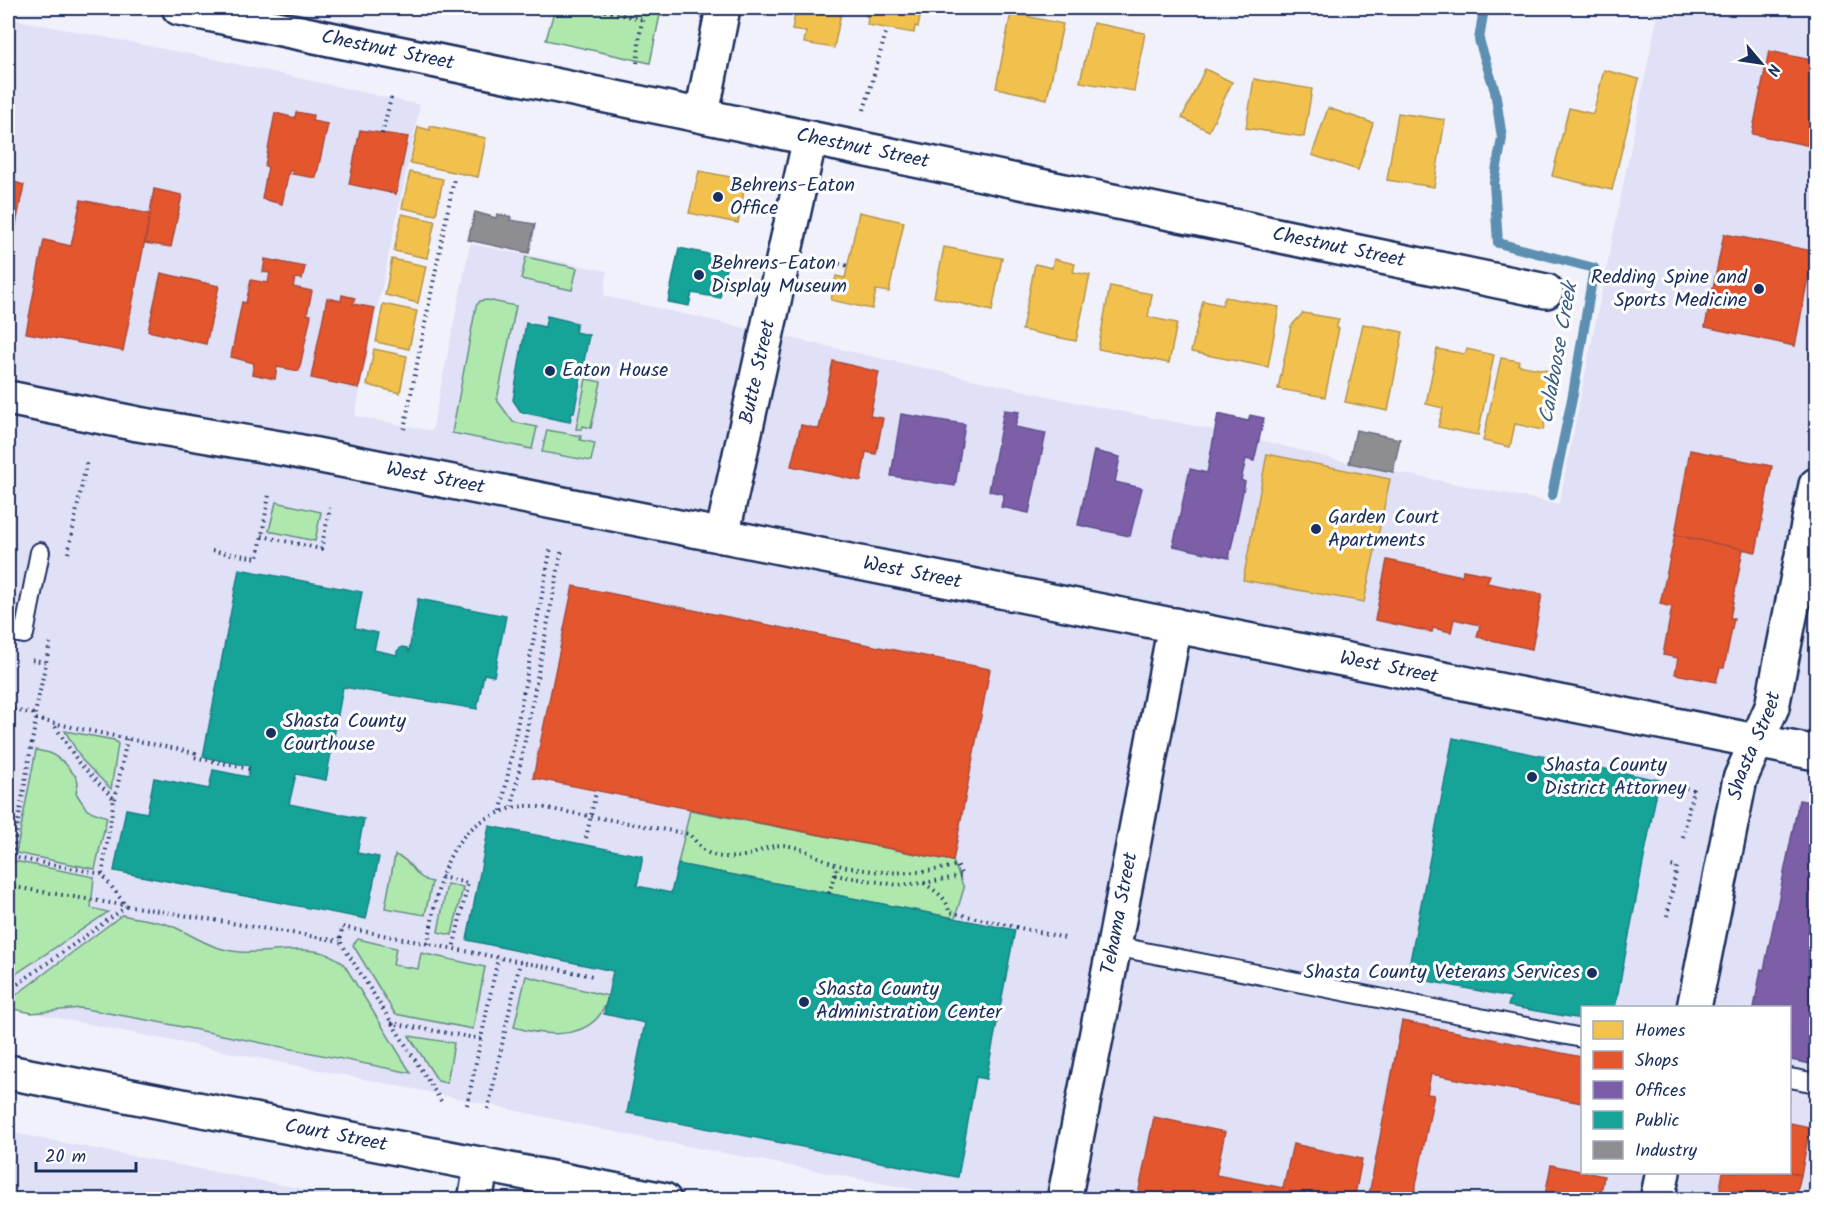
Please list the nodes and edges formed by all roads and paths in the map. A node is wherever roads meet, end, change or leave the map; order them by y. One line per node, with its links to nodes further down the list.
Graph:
1 (179, 8): 11 (street, Chestnut Street)
2 (593, 8): 5 (path)
3 (648, 8): 6 (path)
4 (723, 8): 11 (street)
5 (604, 9): 6 (path)
6 (641, 19): 8 (path)
7 (887, 29): 10 (path)
8 (637, 63)
9 (392, 93): 12 (path)
10 (864, 110)
11 (702, 114): 13 (street, Chestnut Street)
12 (382, 134)
13 (810, 138): 17 (street, Chestnut Street); 25 (street, Butte Street)
14 (454, 179): 19 (path)
15 (810, 256): 16 (path)
16 (848, 266)
17 (1546, 291)
18 (8, 398): 25 (street, West Street)
19 (404, 429)
20 (87, 460): 30 (path)
21 (1816, 485): 38 (street, Shasta Street)
22 (269, 495): 24 (path)
23 (330, 508): 24 (path)
24 (262, 536): 28 (path)
25 (722, 536): 31 (street, West Street)
26 (551, 547): 45 (path)
27 (562, 549): 44 (path)
28 (212, 550)
29 (40, 552): 32 (lane)
30 (67, 562)
31 (1175, 625): 38 (street, West Street); 64 (street, Tehama Street)
32 (8, 631)
33 (51, 641): 35 (path)
34 (8, 710): 35 (path)
35 (35, 717): 36 (path); 49 (path)
36 (53, 723): 37 (path); 43 (path)
37 (127, 738): 40 (path); 43 (path)
38 (1756, 741): 39 (street, West Street); 70 (street, Shasta Street)
39 (1816, 753)
40 (249, 769)
41 (1686, 788): 47 (path)
42 (596, 792): 46 (path)
43 (114, 800): 52 (path)
44 (512, 808): 45 (path); 46 (path)
45 (501, 812): 54 (path)
46 (591, 816): 48 (path); 50 (path)
47 (1683, 837)
48 (586, 838)
49 (12, 857): 52 (path); 55 (path)
50 (838, 865): 53 (path); 56 (path)
51 (1670, 866): 60 (path)
52 (102, 874): 59 (path)
53 (834, 875): 56 (path); 58 (path)
54 (441, 877): 63 (path); 65 (path)
55 (8, 880)
56 (924, 883): 61 (path)
57 (8, 886): 59 (path)
58 (829, 893)
59 (126, 907): 62 (path); 69 (path)
60 (1667, 916)
61 (1065, 938)
62 (340, 941): 63 (path); 71 (path)
63 (428, 944): 65 (path)
64 (1114, 946): 72 (lane); 84 (street, Tehama Street)
65 (453, 949): 66 (path)
66 (498, 958): 67 (path); 73 (path)
67 (520, 962): 68 (path); 79 (path)
68 (593, 976)
69 (8, 991)
70 (1694, 1006)
71 (391, 1023): 73 (path); 77 (path)
72 (1581, 1038)
73 (481, 1039): 78 (path)
74 (8, 1072): 80 (street, Court Street)
75 (1791, 1078): 76 (lane)
76 (1816, 1083)
77 (441, 1101)
78 (467, 1106)
79 (488, 1110)
80 (482, 1164): 82 (street); 83 (street, Court Street)
81 (1663, 1174): 85 (street)
82 (475, 1200)
83 (664, 1200)
84 (1064, 1200)
85 (1657, 1200)

